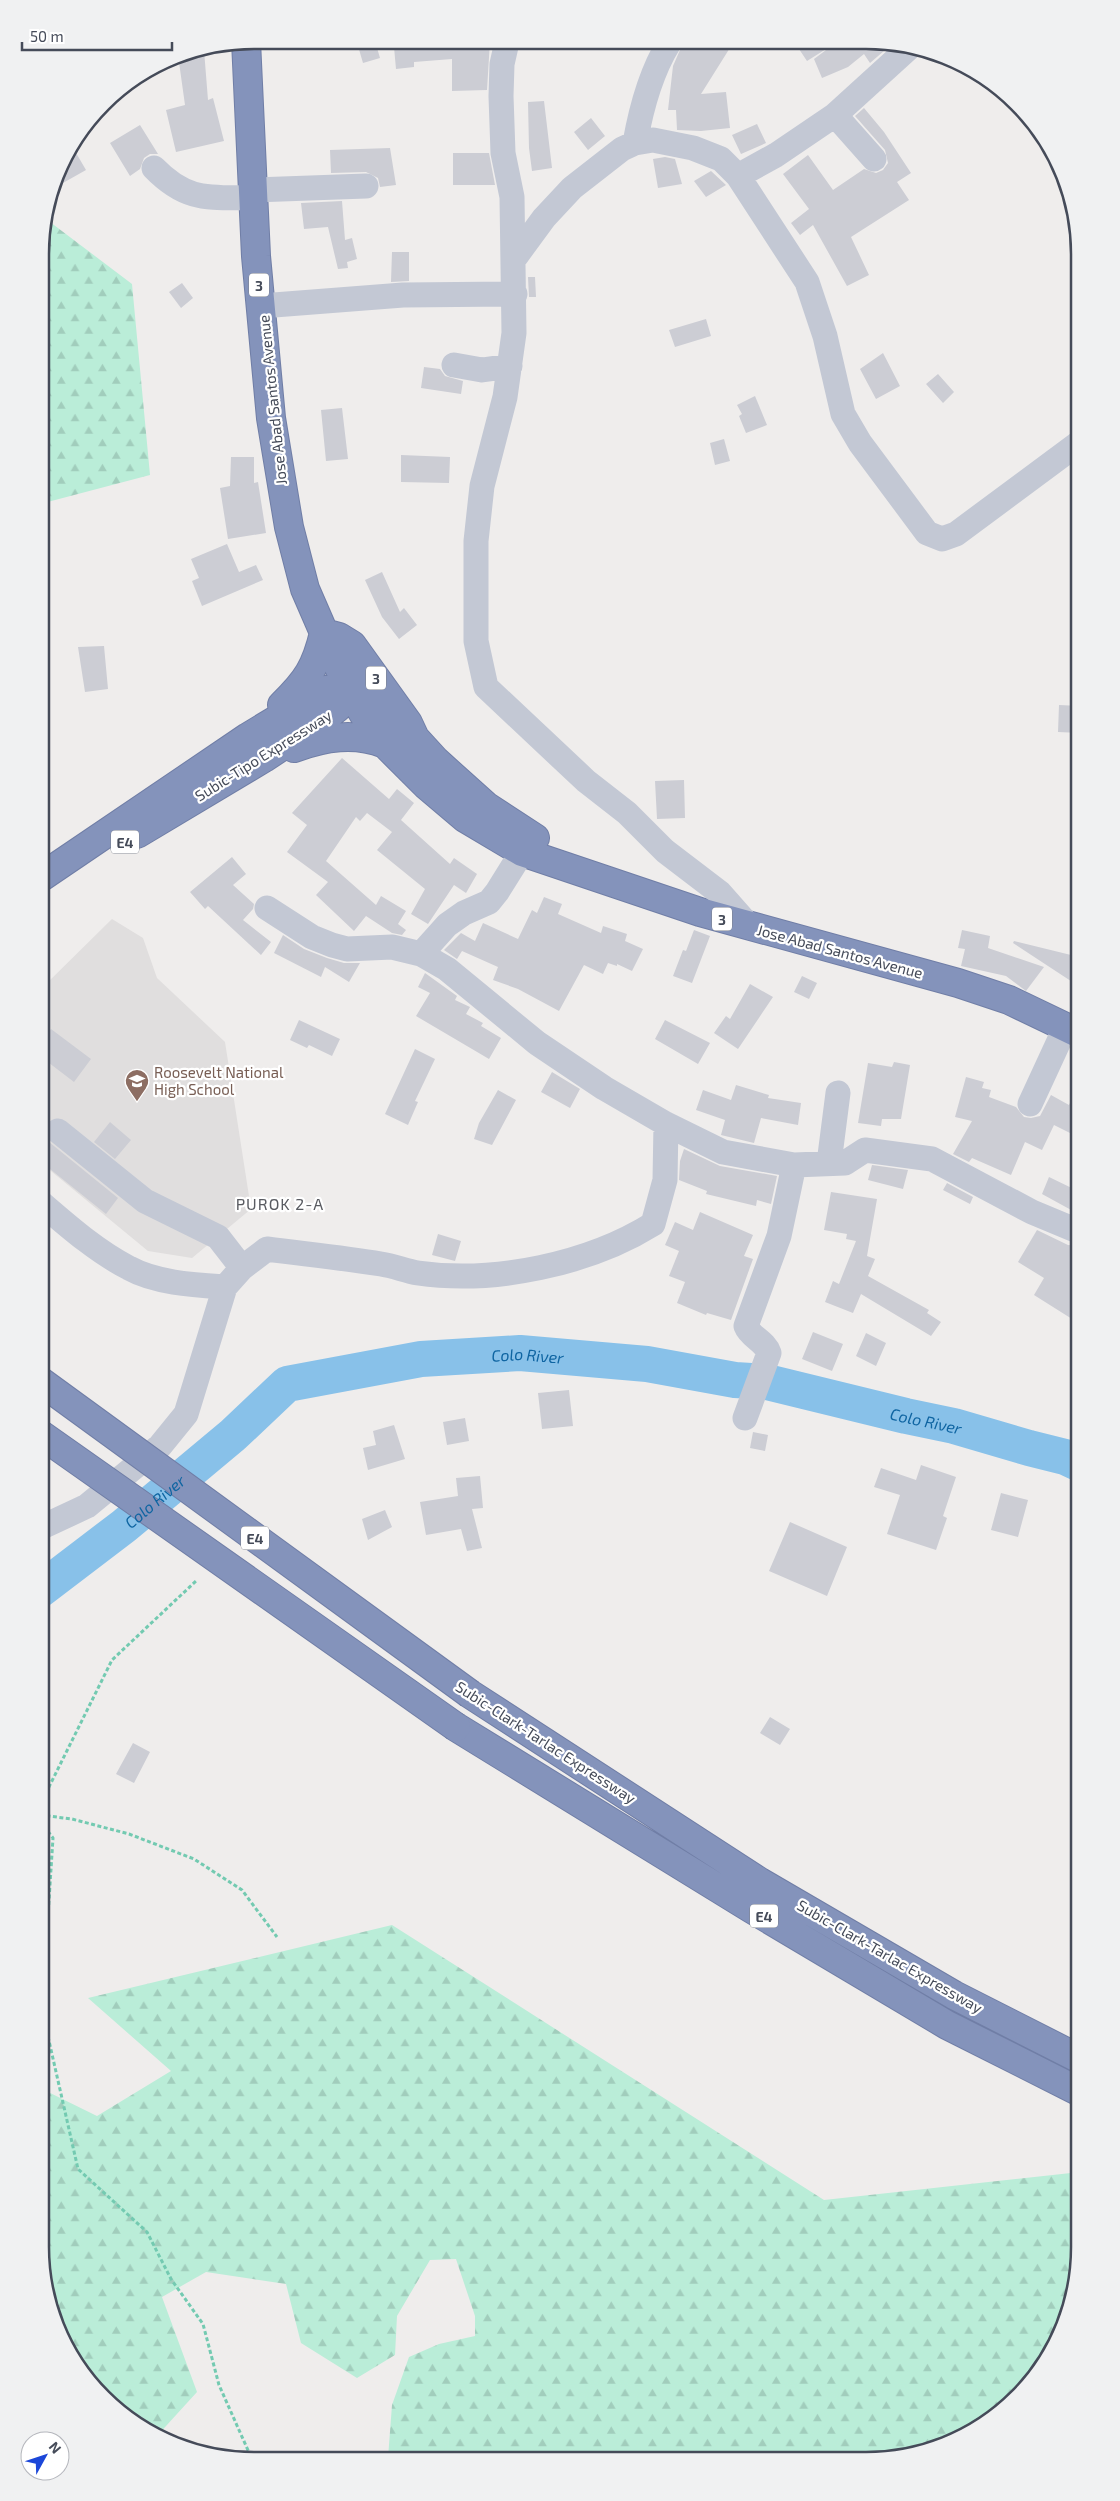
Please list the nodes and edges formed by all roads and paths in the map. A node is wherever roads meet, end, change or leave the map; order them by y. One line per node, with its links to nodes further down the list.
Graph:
1 (246, 49): 11 (highway, Jose Abad Santos Avenue / 3)
2 (505, 49): 12 (street)
3 (665, 49): 6 (street)
4 (904, 52): 5 (street)
5 (835, 115): 7 (street); 9 (street)
6 (635, 143): 9 (street); 12 (street)
7 (874, 159)
8 (154, 168): 11 (street)
9 (738, 176): 17 (street)
10 (366, 186): 11 (street)
11 (253, 194): 14 (highway, Jose Abad Santos Avenue / 3)
12 (514, 259): 13 (street)
13 (515, 294): 14 (street); 16 (street)
14 (261, 306): 18 (highway, Jose Abad Santos Avenue / 3)
15 (454, 366): 16 (street)
16 (510, 366): 28 (street)
17 (1071, 449)
18 (324, 633): 19 (highway, Jose Abad Santos Avenue / 3); 20 (highway, Jose Abad Santos Avenue / 3); 22 (highway, E4)
19 (348, 688): 20 (highway); 21 (highway, Jose Abad Santos Avenue / 3); 22 (highway, Subic-Tipo Expressway / E4)
20 (415, 738): 25 (highway, Jose Abad Santos Avenue / 3)
21 (385, 744): 22 (highway, E4); 23 (highway, Jose Abad Santos Avenue / 3)
22 (256, 747): 24 (highway, Subic-Tipo Expressway / E4); 26 (highway, Subic-Tipo Expressway / E4)
23 (522, 852): 25 (highway, Jose Abad Santos Avenue / 3); 29 (street)
24 (49, 873)
25 (597, 876): 28 (highway, Jose Abad Santos Avenue / 3)
26 (49, 889)
27 (267, 908): 29 (street)
28 (750, 927): 30 (highway, Jose Abad Santos Avenue / 3)
29 (421, 954): 34 (street)
30 (1071, 1029)
31 (1071, 1033): 33 (street)
32 (838, 1093): 36 (street)
33 (1030, 1104)
34 (666, 1124): 37 (street); 40 (street)
35 (58, 1131): 40 (street)
36 (829, 1164): 37 (street); 39 (street)
37 (794, 1165): 43 (street)
38 (49, 1210): 41 (street)
39 (1071, 1228)
40 (242, 1268): 41 (street)
41 (226, 1287): 45 (street)
42 (49, 1388): 53 (highway, Subic-Clark-Tarlac Expressway / E4, bridge)
43 (747, 1413)
44 (49, 1440): 54 (highway, Subic-Clark-Tarlac Expressway / E4, bridge)
45 (49, 1524)
46 (196, 1580): 47 (path)
47 (49, 1787)
48 (49, 1816): 51 (path)
49 (49, 1833): 50 (path)
50 (49, 1901)
51 (277, 1937)
52 (49, 2041): 55 (path)
53 (1071, 2054)
54 (1071, 2087)
55 (249, 2452)

